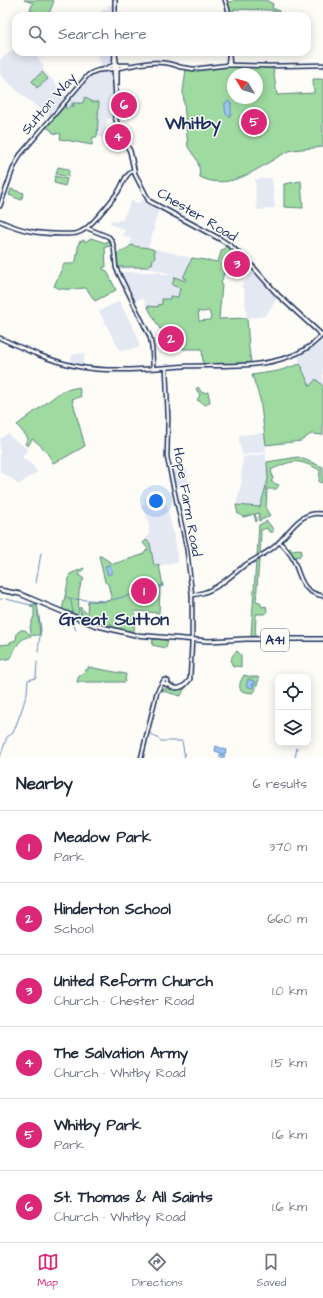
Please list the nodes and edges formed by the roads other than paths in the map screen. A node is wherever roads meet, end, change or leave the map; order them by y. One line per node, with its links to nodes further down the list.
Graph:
1 (115, 0): 3 (main road)
2 (225, 0): 4 (street)
3 (115, 12)
4 (229, 12)
5 (229, 56): 7 (street)
6 (144, 63): 9 (street, Sutton Way); 10 (street); 10 (street)
7 (229, 65): 8 (street); 10 (street)
8 (323, 65)
9 (116, 67): 11 (main road, Chester Road); 12 (street, Sutton Way)
10 (180, 67)
11 (134, 170): 14 (street); 15 (main road, Chester Road)
12 (0, 206)
13 (0, 221): 14 (street)
14 (87, 228): 17 (street)
15 (323, 336): 18 (street)
16 (0, 338): 17 (street)
17 (154, 367): 18 (street)
18 (166, 368): 22 (street, Hope Farm Road)
19 (323, 514): 20 (street)
20 (279, 542): 22 (street); 23 (street)
21 (0, 590): 25 (main road, A41)
22 (192, 595): 25 (street, Hope Farm Road)
23 (323, 596)
24 (323, 639): 25 (main road, A41)
25 (192, 640): 26 (street, Hope Farm Road)
26 (141, 758)

